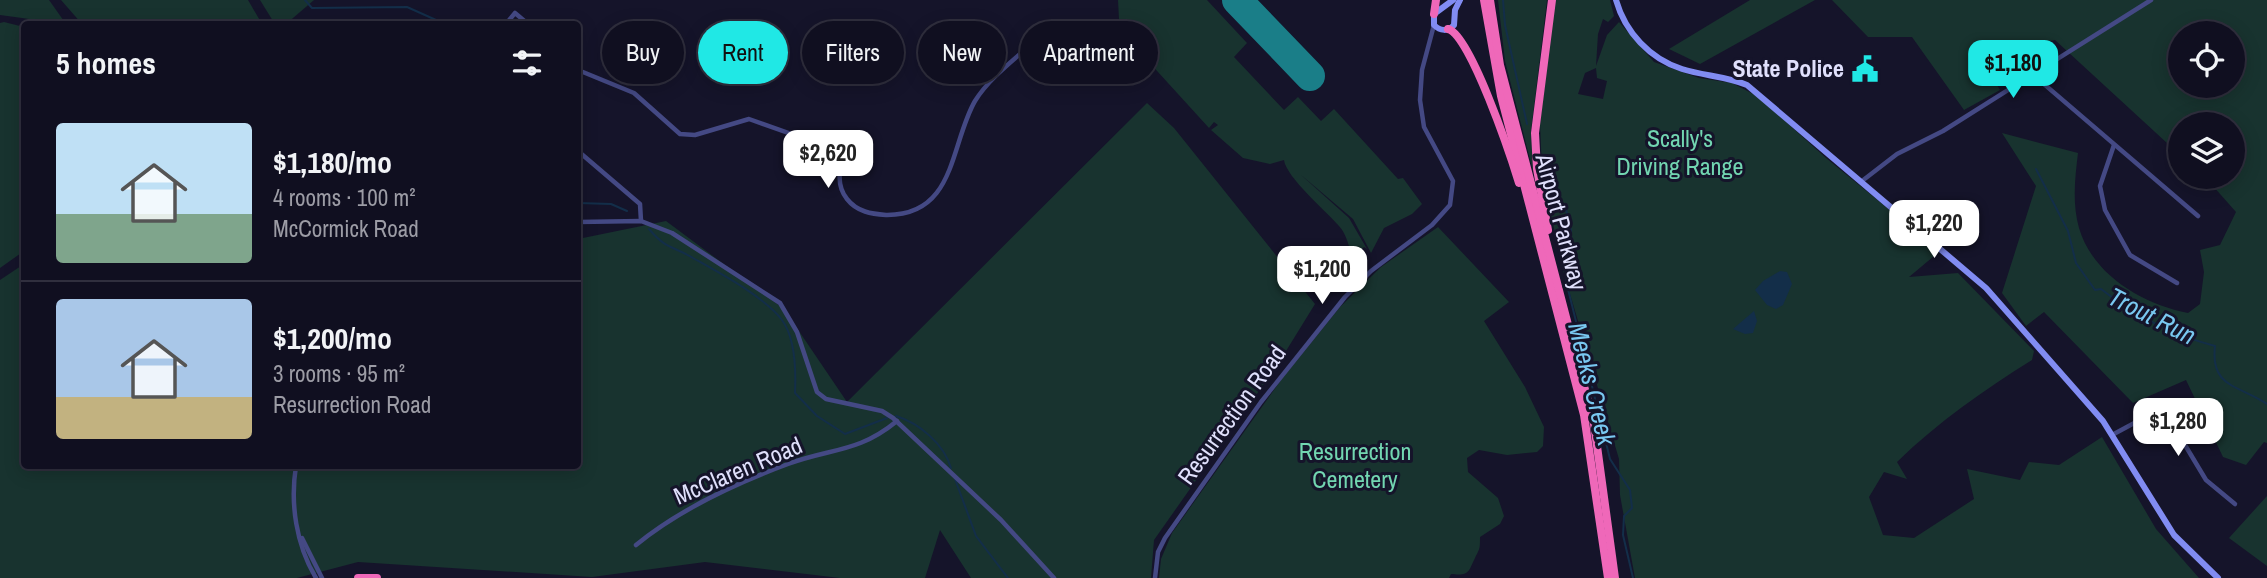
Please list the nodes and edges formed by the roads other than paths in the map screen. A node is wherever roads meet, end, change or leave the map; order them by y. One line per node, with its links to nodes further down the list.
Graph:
1 (1436, 0): 9 (highway)
2 (1453, 0): 9 (street)
3 (1460, 0): 13 (street)
4 (1485, 0): 26 (highway, Airport Parkway)
5 (1490, 0): 25 (highway, Airport Parkway)
6 (1552, 0): 25 (highway)
7 (1616, 0): 20 (street)
8 (2151, 0): 17 (street)
9 (1434, 14): 12 (street)
10 (508, 21): 11 (street)
11 (524, 21)
12 (1434, 24): 13 (street); 14 (street, Resurrection Road)
13 (1445, 30): 14 (street, Resurrection Road); 26 (highway)
14 (1431, 43): 40 (street, Resurrection Road)
15 (1020, 55): 16 (street)
16 (581, 71)
17 (2031, 73): 18 (street); 20 (street)
18 (2114, 145): 21 (street); 24 (street)
19 (581, 154): 22 (street)
20 (1862, 181): 30 (street)
21 (2198, 216)
22 (641, 221): 23 (street); 28 (street)
23 (581, 222)
24 (2177, 283)
25 (1561, 298): 42 (highway, Airport Parkway)
26 (1572, 368): 41 (highway, Airport Parkway)
27 (2160, 401): 29 (street)
28 (897, 421): 34 (street, McClaren Road); 39 (street)
29 (2173, 425): 30 (street); 32 (street)
30 (2112, 435): 43 (street)
31 (296, 469): 33 (street)
32 (2235, 505)
33 (297, 524): 35 (street); 36 (street)
34 (636, 545)
35 (316, 578)
36 (322, 578)
37 (358, 578): 38 (highway)
38 (377, 578)
39 (1054, 578)
40 (1155, 578)
41 (1608, 578)
42 (1618, 578)
43 (2218, 578)

